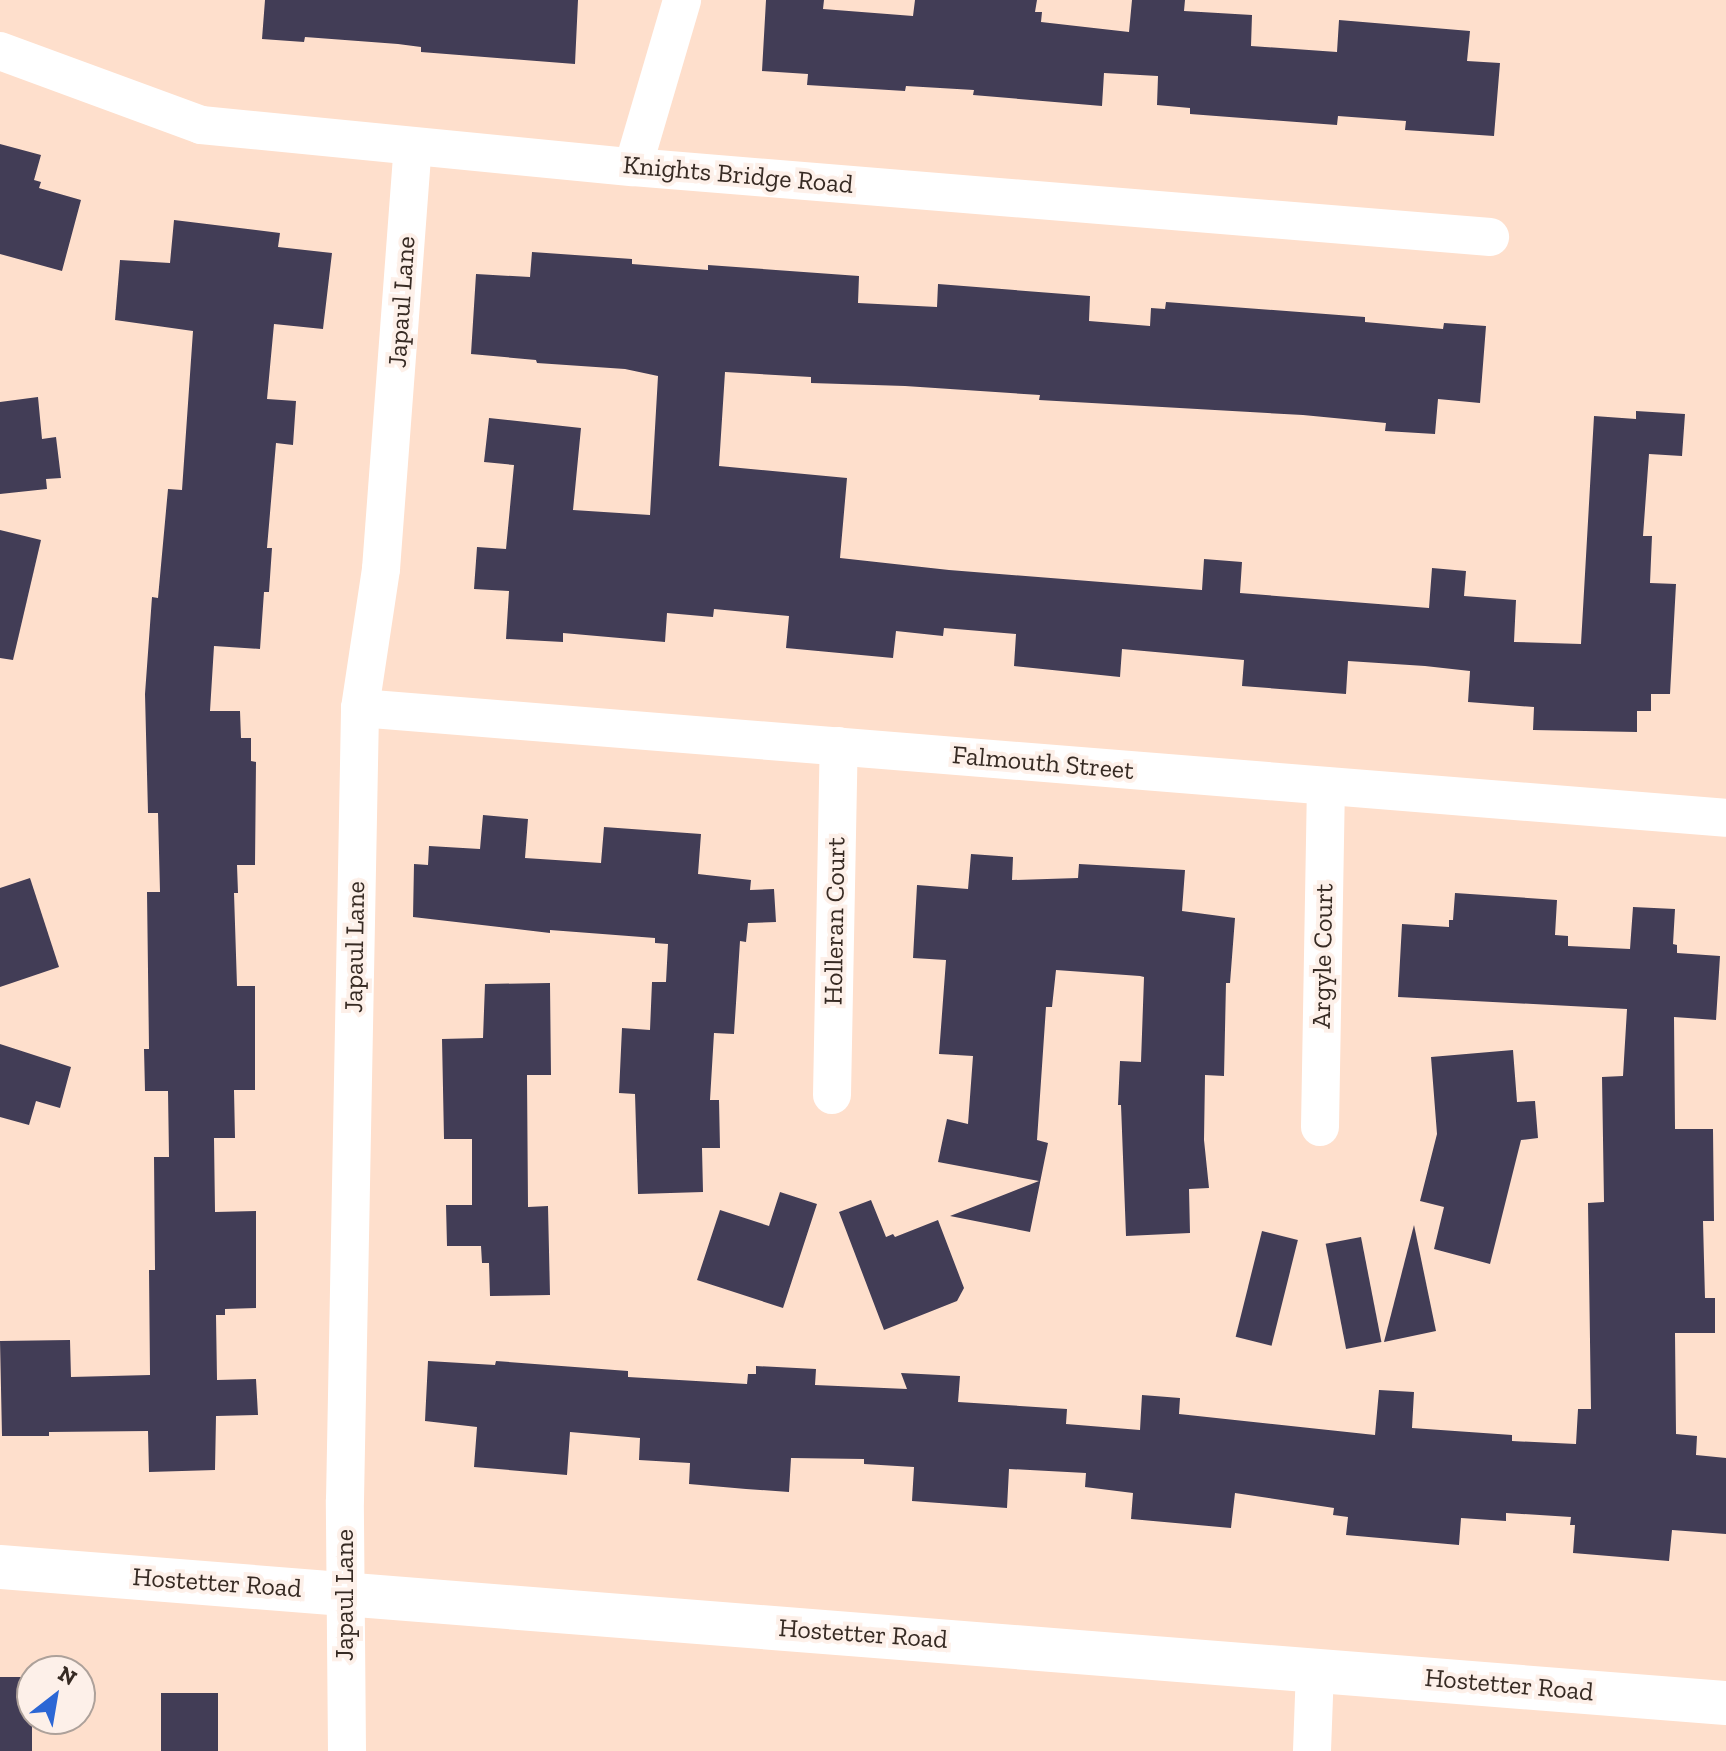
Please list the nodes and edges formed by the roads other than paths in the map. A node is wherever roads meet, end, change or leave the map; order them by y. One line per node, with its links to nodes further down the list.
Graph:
1 (682, 0): 4 (street)
2 (0, 51): 3 (street, Knights Bridge Road)
3 (413, 146): 4 (street, Knights Bridge Road); 6 (street, Japaul Lane)
4 (633, 167): 5 (street, Knights Bridge Road)
5 (1490, 237)
6 (360, 708): 7 (street, Falmouth Street); 13 (street, Japaul Lane)
7 (839, 746): 8 (street, Falmouth Street); 10 (street, Holleran Court)
8 (1326, 786): 9 (street, Falmouth Street); 11 (street, Argyle Court)
9 (1726, 818)
10 (832, 1095)
11 (1320, 1127)
12 (0, 1567): 13 (main road, Hostetter Road)
13 (344, 1593): 14 (main road, Hostetter Road); 16 (street, Japaul Lane)
14 (1315, 1669): 15 (main road, Hostetter Road); 17 (street)
15 (1726, 1703)
16 (347, 1751)
17 (1312, 1751)

